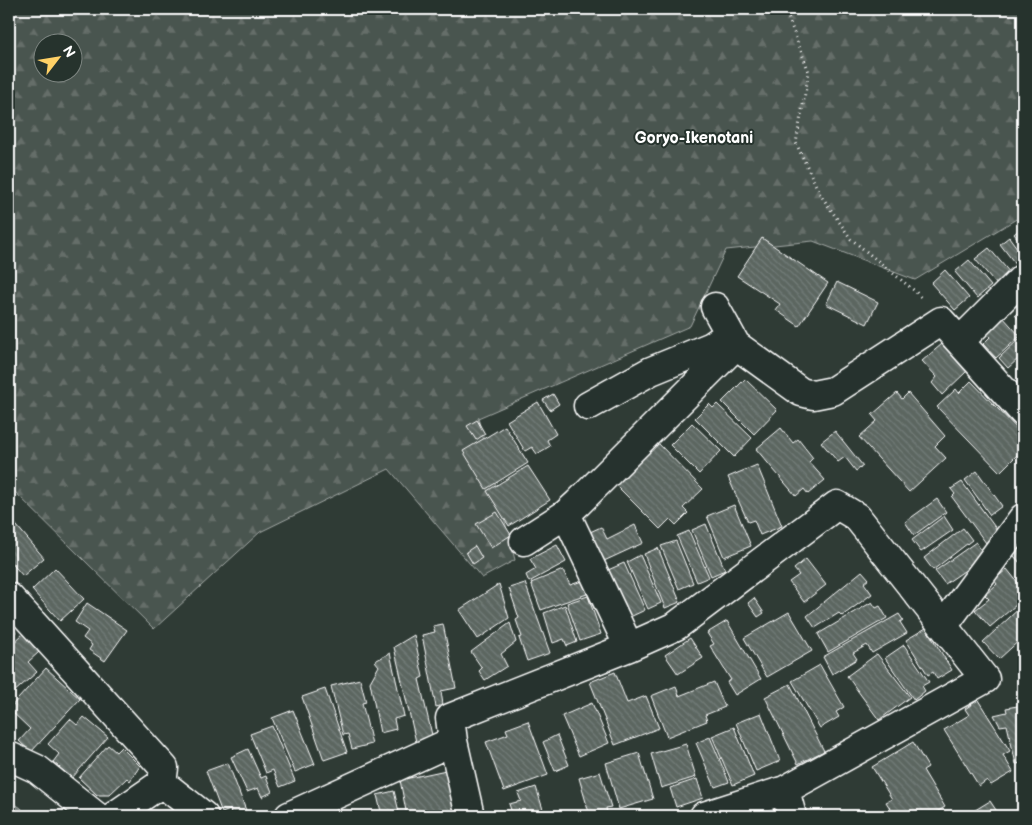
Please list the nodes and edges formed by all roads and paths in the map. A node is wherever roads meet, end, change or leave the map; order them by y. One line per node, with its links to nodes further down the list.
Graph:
1 (785, 9): 4 (path)
2 (1023, 278): 6 (street)
3 (715, 307): 5 (street)
4 (942, 321): 5 (street); 6 (street)
5 (732, 340): 7 (street); 9 (street)
6 (960, 341): 8 (street)
7 (588, 406)
8 (1023, 412)
9 (566, 514): 11 (street); 14 (street)
10 (1023, 518): 13 (street)
11 (524, 541)
12 (9, 597): 17 (street)
13 (944, 625): 14 (street); 18 (street)
14 (629, 647): 15 (street)
15 (453, 741): 22 (street); 23 (street)
16 (9, 756): 19 (street)
17 (162, 783): 20 (street); 21 (street)
18 (785, 790): 24 (street); 25 (street)
19 (96, 816)
20 (114, 816)
21 (204, 816)
22 (289, 816)
23 (470, 816)
24 (704, 816)
25 (792, 816)

